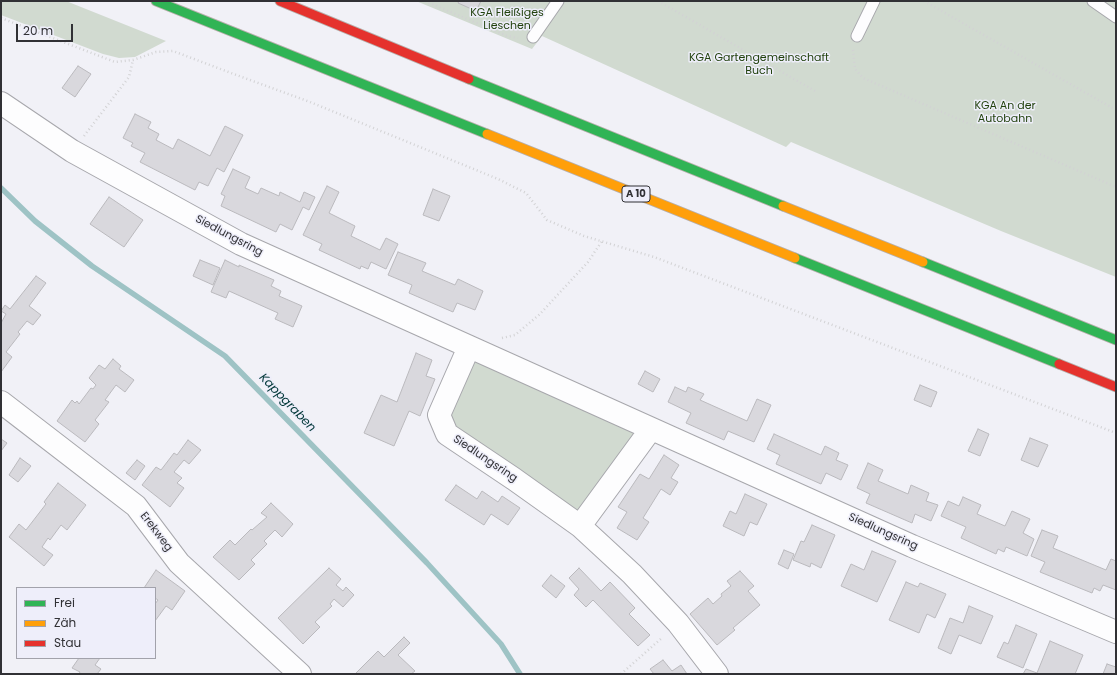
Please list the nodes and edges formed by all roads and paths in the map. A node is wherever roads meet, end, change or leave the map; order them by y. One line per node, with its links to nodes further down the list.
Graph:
1 (156, 1): 22 (highway, A 10)
2 (280, 1): 20 (highway)
3 (425, 1): 12 (path)
4 (558, 1): 12 (lane)
5 (658, 1): 14 (path)
6 (874, 1): 11 (lane)
7 (924, 1): 16 (path)
8 (1093, 1): 9 (lane)
9 (1116, 17)
10 (1, 18): 13 (path)
11 (857, 36): 18 (path)
12 (533, 37)
13 (133, 60): 17 (path); 19 (path)
14 (815, 91)
15 (1, 103): 17 (street, Siedlungsring)
16 (1116, 110)
17 (72, 151): 21 (street, Siedlungsring)
18 (1116, 187)
19 (602, 241): 21 (path); 25 (path)
20 (1116, 340)
21 (469, 347): 24 (street, Siedlungsring); 26 (street, Siedlungsring)
22 (1116, 387)
23 (1, 402): 29 (street, Erekweg)
24 (651, 429): 26 (street); 28 (street, Siedlungsring)
25 (1116, 433)
26 (580, 526): 27 (street, Siedlungsring)
27 (678, 623): 30 (path); 31 (street, Siedlungsring)
28 (1116, 632)
29 (300, 674)
30 (621, 674)
31 (717, 674)

